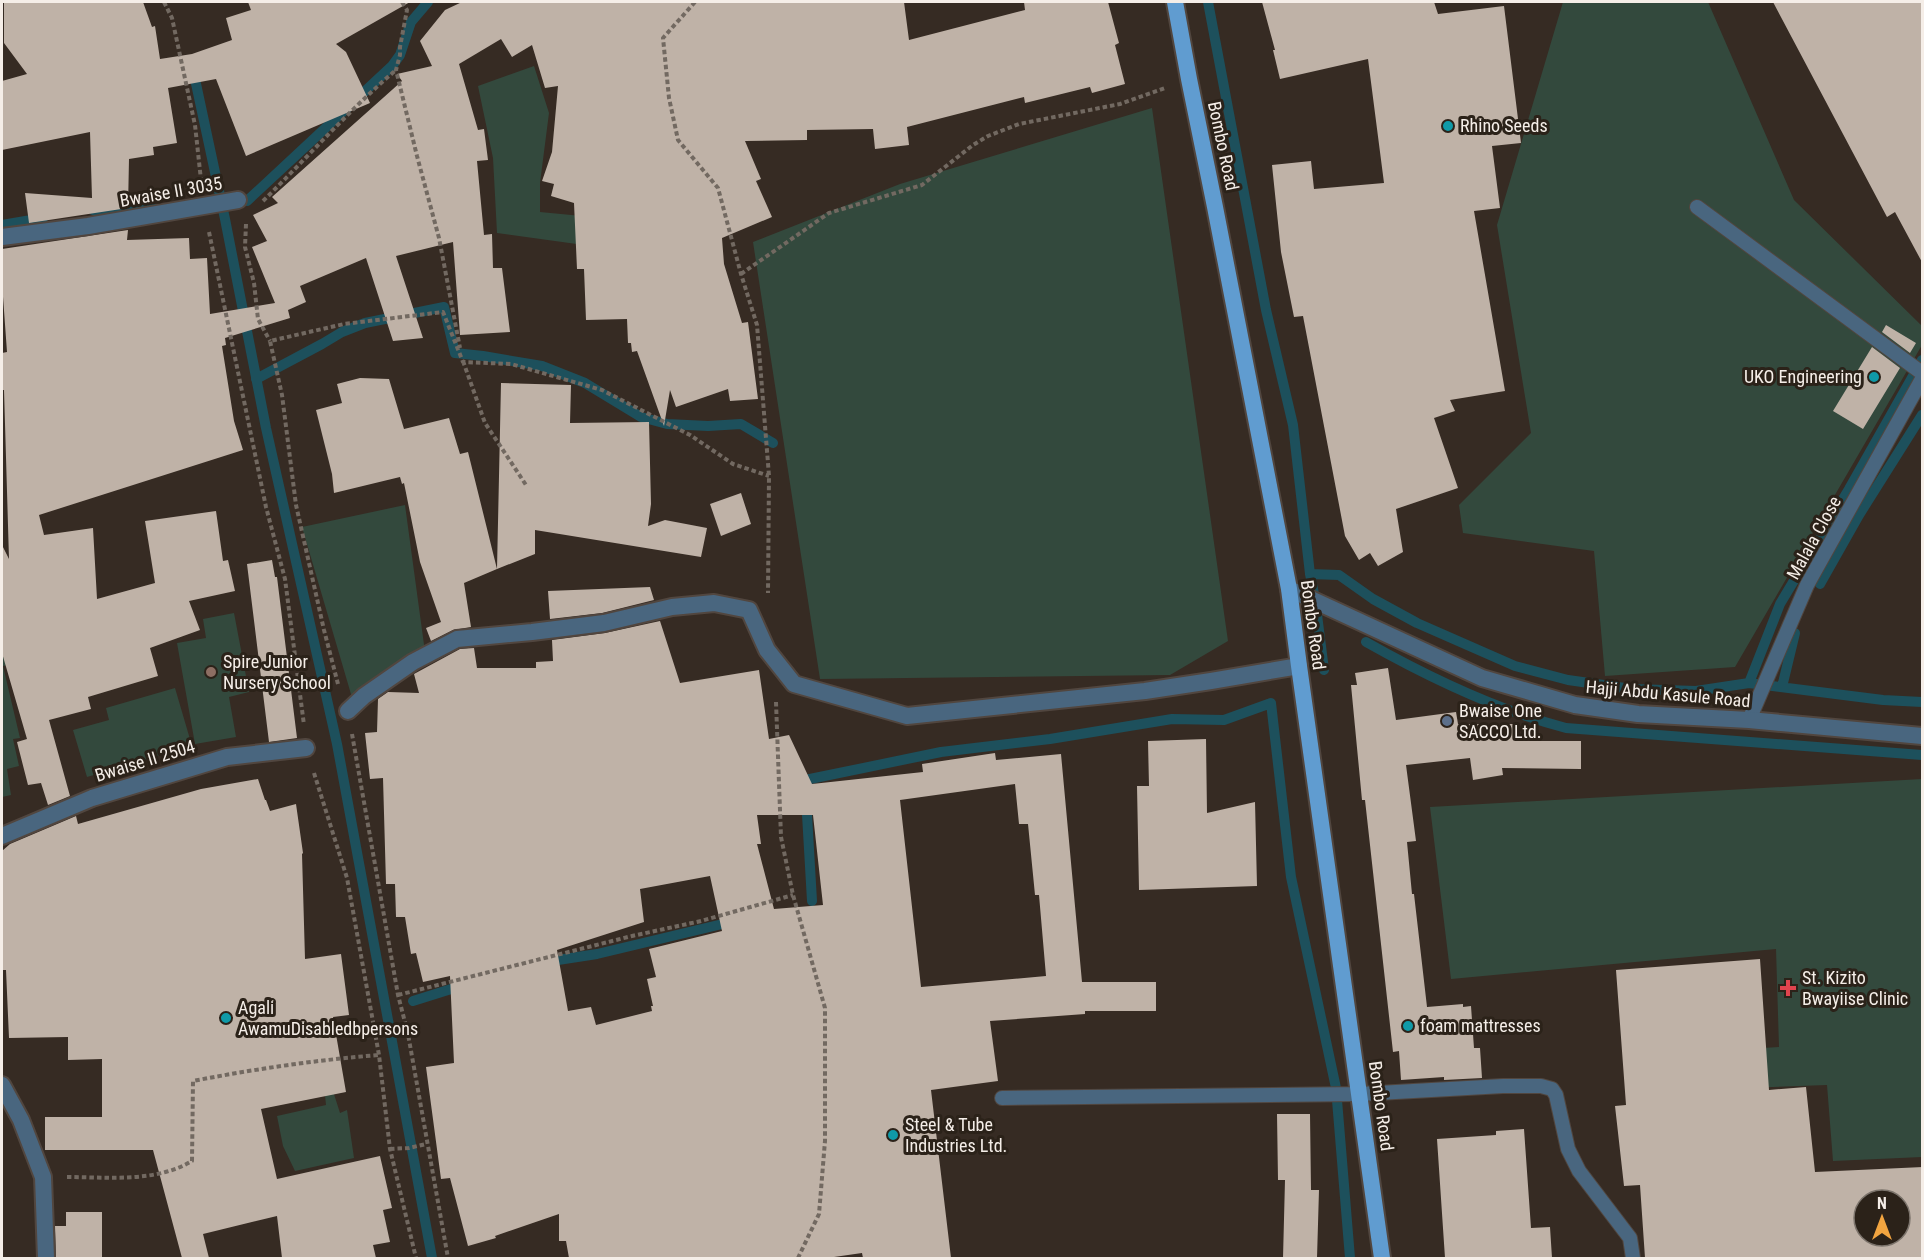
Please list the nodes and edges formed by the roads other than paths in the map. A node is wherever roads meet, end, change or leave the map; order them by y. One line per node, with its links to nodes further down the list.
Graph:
1 (1175, 2): 7 (main road, Bombo Road)
2 (242, 204): 4 (street, Bwaise II 3035)
3 (1697, 207): 5 (lane)
4 (2, 237)
5 (1923, 373)
6 (1923, 379): 10 (lane, Malala Close)
7 (1289, 589): 8 (main road, Bombo Road); 10 (street, Hajji Abdu Kasule Road)
8 (1299, 666): 9 (street); 15 (main road, Bombo Road)
9 (348, 711)
10 (1749, 720): 11 (street, Hajji Abdu Kasule Road)
11 (1923, 736)
12 (306, 748): 13 (street, Bwaise II 2504)
13 (2, 836)
14 (2, 1085): 17 (street)
15 (1360, 1094): 16 (lane); 18 (main road, Bombo Road); 19 (lane)
16 (1002, 1098)
17 (46, 1258)
18 (1382, 1258)
19 (1633, 1258)

